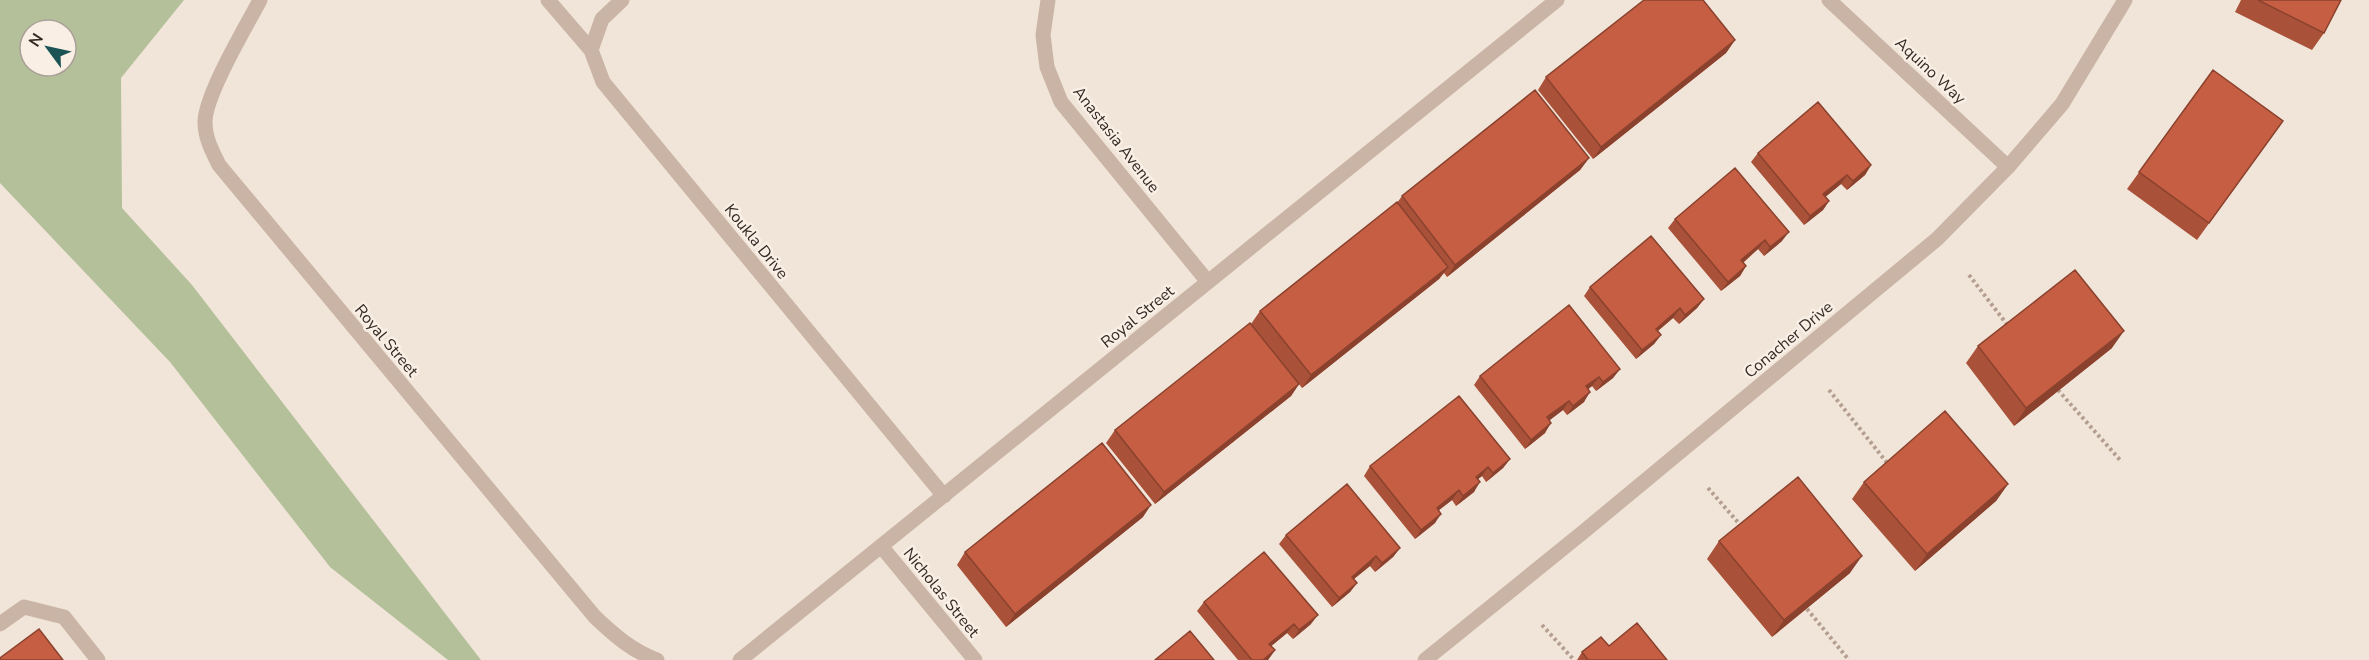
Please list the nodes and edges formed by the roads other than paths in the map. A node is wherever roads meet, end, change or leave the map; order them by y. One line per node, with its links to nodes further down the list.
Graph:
1 (260, 0): 15 (street, Royal Street)
2 (548, 0): 8 (street)
3 (622, 0): 8 (street)
4 (1048, 0): 10 (street, Anastasia Avenue)
5 (1557, 0): 10 (street, Royal Street)
6 (1828, 0): 9 (street, Aquino Way)
7 (2125, 0): 9 (street, Conacher Drive)
8 (591, 50): 11 (street, Koukla Drive)
9 (2008, 167): 18 (street, Conacher Drive)
10 (1208, 282): 11 (street, Royal Street)
11 (944, 496): 12 (street, Royal Street)
12 (881, 546): 16 (street, Royal Street); 17 (street, Nicholas Street)
13 (0, 624): 14 (street)
14 (99, 660)
15 (657, 660)
16 (740, 660)
17 (975, 660)
18 (1425, 660)

